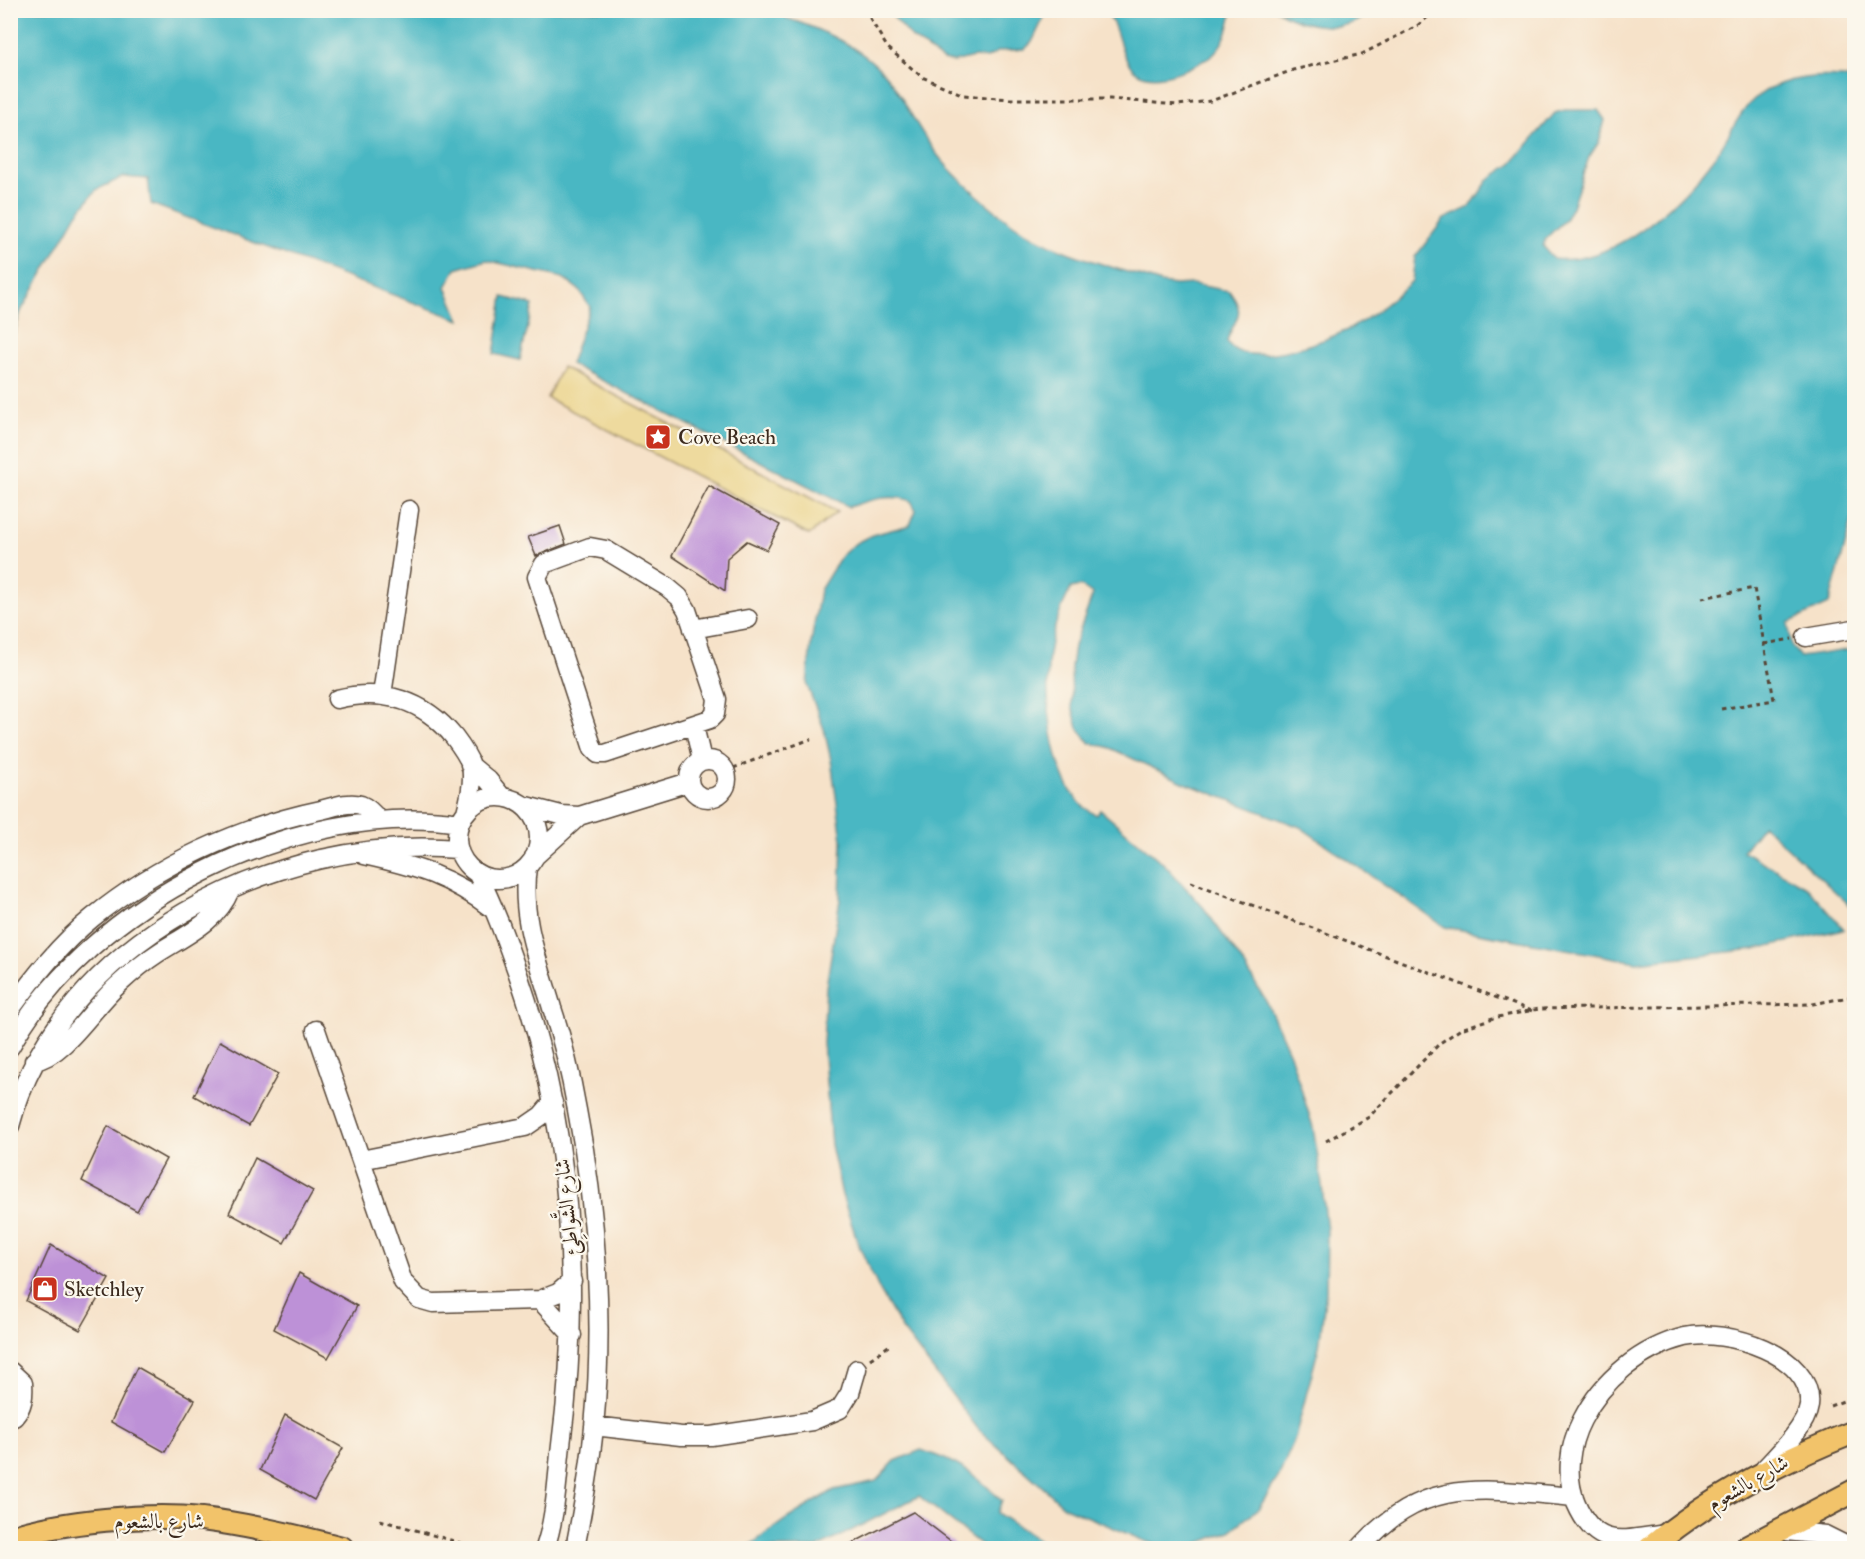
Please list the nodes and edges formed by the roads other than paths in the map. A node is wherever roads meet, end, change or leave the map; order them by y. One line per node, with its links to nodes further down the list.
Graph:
1 (409, 510): 6 (street)
2 (748, 619): 3 (street)
3 (693, 629): 8 (street); 8 (street)
4 (1854, 629): 5 (street)
5 (1803, 637)
6 (382, 695): 7 (street); 10 (street)
7 (337, 699)
8 (694, 726): 9 (street)
9 (702, 760): 11 (street); 11 (street)
10 (471, 765): 12 (street); 15 (street)
11 (689, 782): 14 (street)
12 (502, 797): 13 (street); 15 (street)
13 (521, 804): 14 (street); 19 (street)
14 (579, 816): 19 (street)
15 (463, 817): 16 (street); 17 (street)
16 (378, 820): 22 (street); 24 (street)
17 (459, 849): 18 (street); 20 (street)
18 (353, 853): 21 (street); 26 (street)
19 (531, 862): 20 (street); 36 (street, شارع الشَّواطِئ)
20 (477, 873): 21 (street, شارع الشَّواطِئ)
21 (495, 911): 25 (street, شارع الشَّواطِئ)
22 (10, 1010)
23 (316, 1030): 29 (street)
24 (10, 1047)
25 (553, 1102): 27 (street); 28 (street, شارع الشَّواطِئ)
26 (10, 1126)
27 (525, 1127): 28 (street, شارع الشَّواطِئ); 29 (street)
28 (561, 1146): 30 (street, شارع الشَّواطِئ)
29 (361, 1160): 31 (street)
30 (573, 1281): 31 (street, شارع الشَّواطِئ); 32 (street, شارع الشَّواطِئ)
31 (540, 1300): 32 (street)
32 (572, 1335): 45 (street, شارع الشَّواطِئ)
33 (857, 1369): 36 (street)
34 (10, 1371): 35 (street)
35 (10, 1417)
36 (594, 1426): 46 (street, شارع الشَّواطِئ)
37 (1854, 1432): 38 (main road, شارع بالشعوم)
38 (1759, 1475): 40 (street); 42 (main road, شارع بالشعوم)
39 (1854, 1491): 41 (main road)
40 (1574, 1497): 42 (street); 47 (street)
41 (1777, 1530): 49 (main road); 50 (street)
42 (1667, 1534): 48 (main road, شارع بالشعوم)
43 (10, 1538): 44 (main road, شارع بالشعوم)
44 (342, 1548)
45 (545, 1548)
46 (575, 1548)
47 (1360, 1548)
48 (1650, 1548)
49 (1746, 1548)
50 (1851, 1548)

